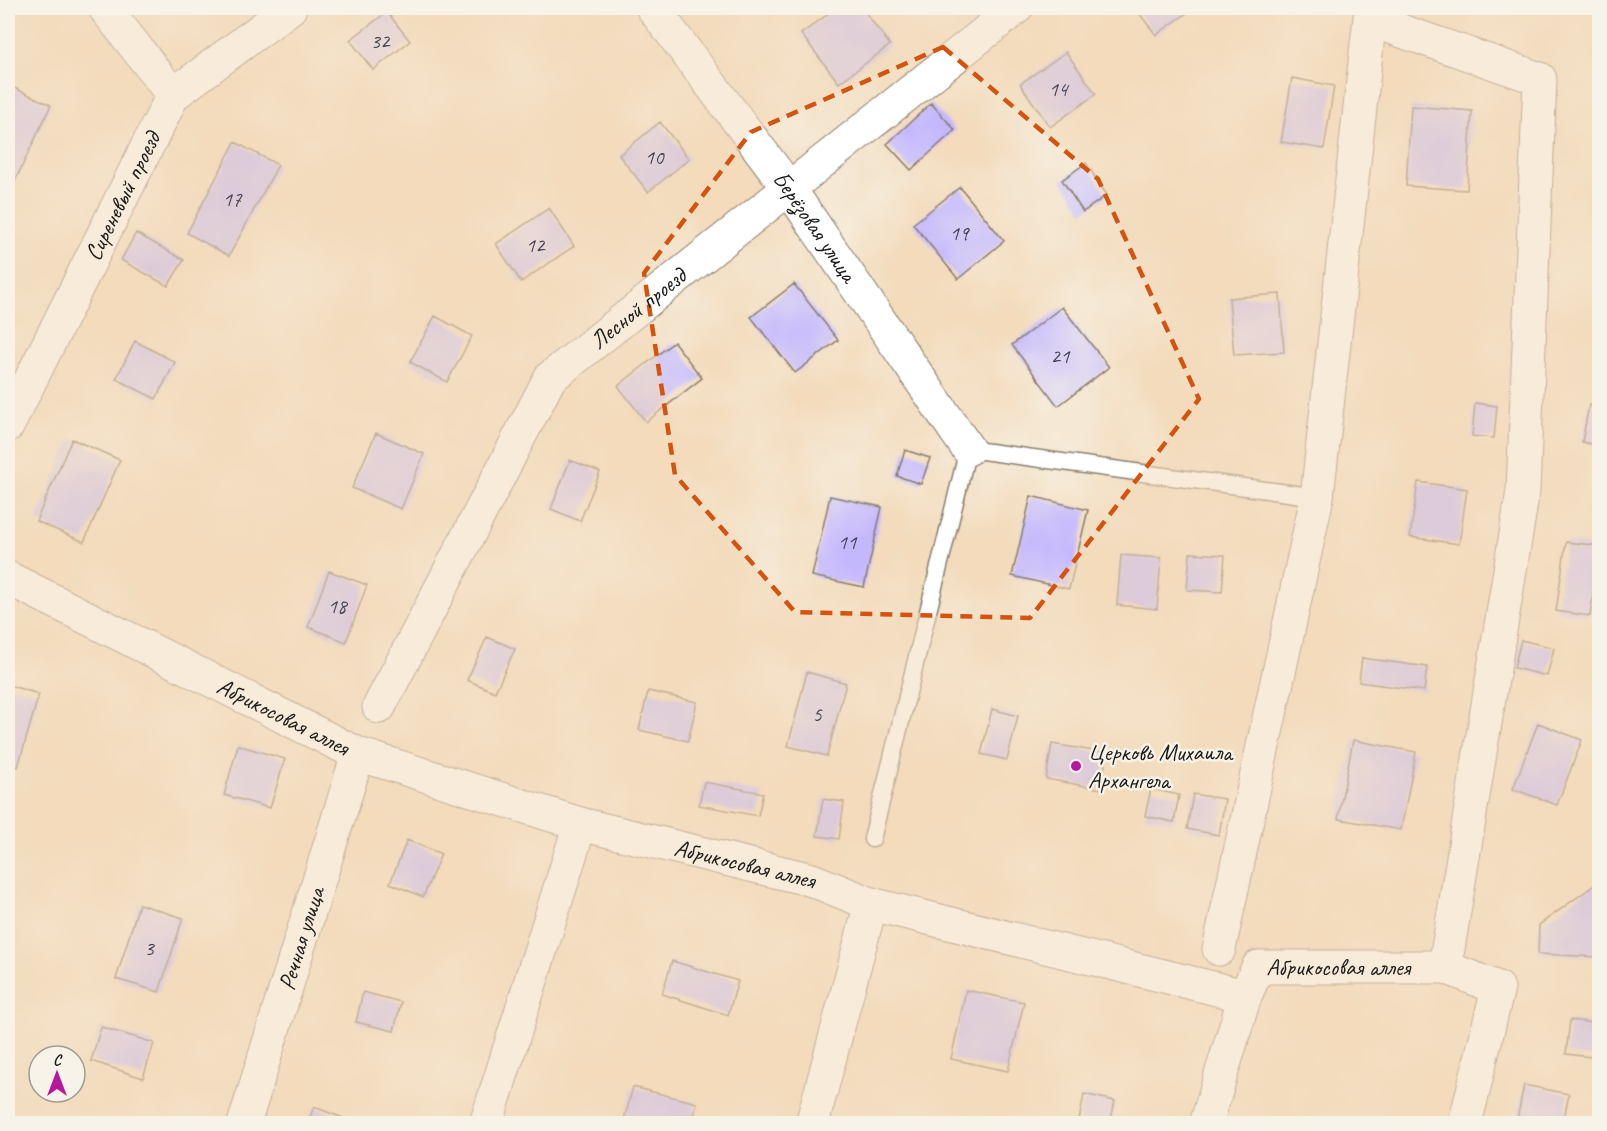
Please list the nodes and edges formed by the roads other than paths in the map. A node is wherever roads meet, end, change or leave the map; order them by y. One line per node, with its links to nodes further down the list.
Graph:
1 (105, 8): 7 (street)
2 (290, 8): 7 (street, Сиреневый проезд)
3 (653, 8): 8 (street, Берёзовая улица)
4 (1016, 8): 8 (street, Лесной проезд)
5 (1371, 8): 11 (street)
6 (1389, 8): 19 (street)
7 (173, 95): 9 (street, Сиреневый проезд)
8 (788, 187): 10 (street, Берёзовая улица); 13 (street, Лесной проезд)
9 (8, 426)
10 (968, 449): 11 (lane); 16 (lane)
11 (1317, 498): 18 (street)
12 (8, 578): 14 (street, Абрикосовая аллея)
13 (379, 707)
14 (358, 754): 15 (street, Абрикосовая аллея); 21 (street, Речная улица)
15 (580, 824): 17 (street, Абрикосовая аллея); 22 (street)
16 (872, 839)
17 (871, 904): 20 (street, Абрикосовая аллея); 23 (street)
18 (1219, 949)
19 (1445, 967): 20 (street, Абрикосовая аллея); 25 (street, Абрикосовая аллея)
20 (1245, 996): 24 (street)
21 (244, 1124)
22 (486, 1124)
23 (812, 1124)
24 (1206, 1124)
25 (1465, 1124)

